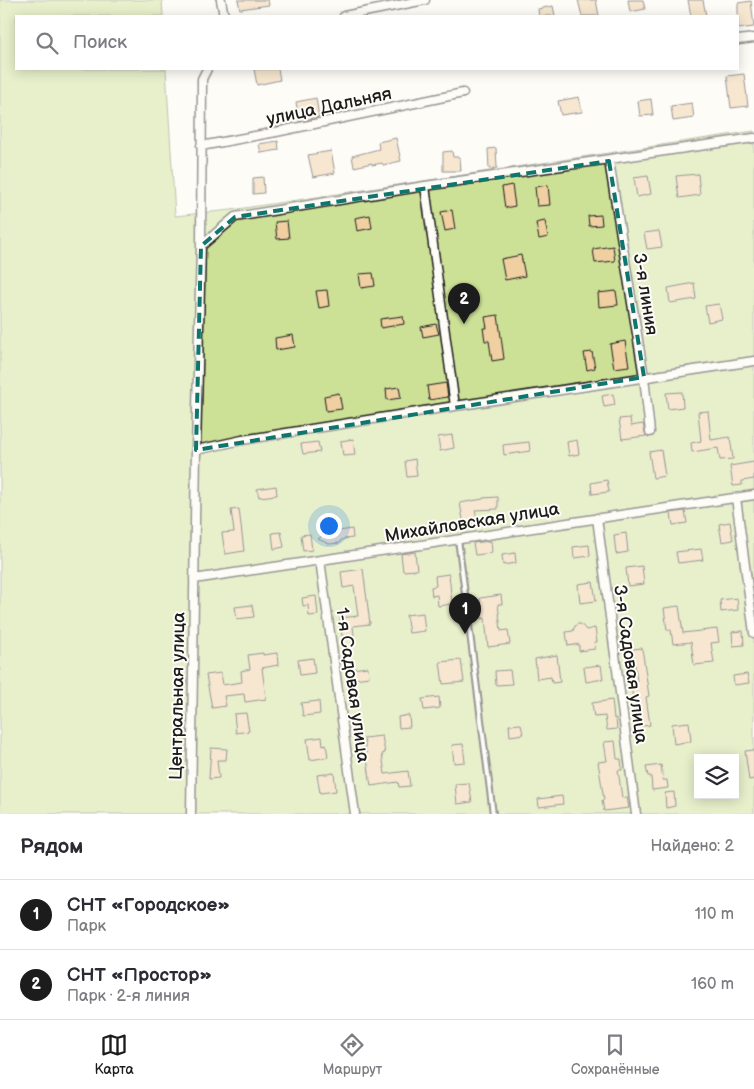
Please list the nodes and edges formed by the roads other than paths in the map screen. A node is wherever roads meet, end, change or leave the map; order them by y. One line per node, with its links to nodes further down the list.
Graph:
1 (221, 0): 3 (street)
2 (425, 0): 4 (street)
3 (224, 15)
4 (349, 15)
5 (754, 38): 6 (street)
6 (739, 40)
7 (206, 70): 10 (street, Центральная улица)
8 (463, 93): 10 (street, улица Дальняя)
9 (754, 138): 11 (street)
10 (201, 146): 13 (street, Центральная улица)
11 (609, 160): 12 (street); 15 (street, 3-я линия)
12 (425, 186): 13 (street); 16 (street)
13 (202, 246): 18 (street, Центральная улица)
14 (754, 361): 15 (street)
15 (644, 377): 16 (street); 17 (street, 3-я линия)
16 (455, 406): 18 (street)
17 (650, 432)
18 (196, 450): 24 (street, Центральная улица)
19 (754, 496): 20 (street, Михайловская улица)
20 (736, 498): 21 (street, Михайловская улица); 25 (street)
21 (597, 518): 22 (street, Михайловская улица); 29 (street, 3-я Садовая улица)
22 (458, 539): 23 (street, Михайловская улица); 28 (lane)
23 (320, 560): 24 (street, Михайловская улица); 27 (street, 1-я Садовая улица)
24 (194, 579): 26 (street, Центральная улица)
25 (754, 633)
26 (191, 814)
27 (355, 814)
28 (493, 814)
29 (636, 814)

